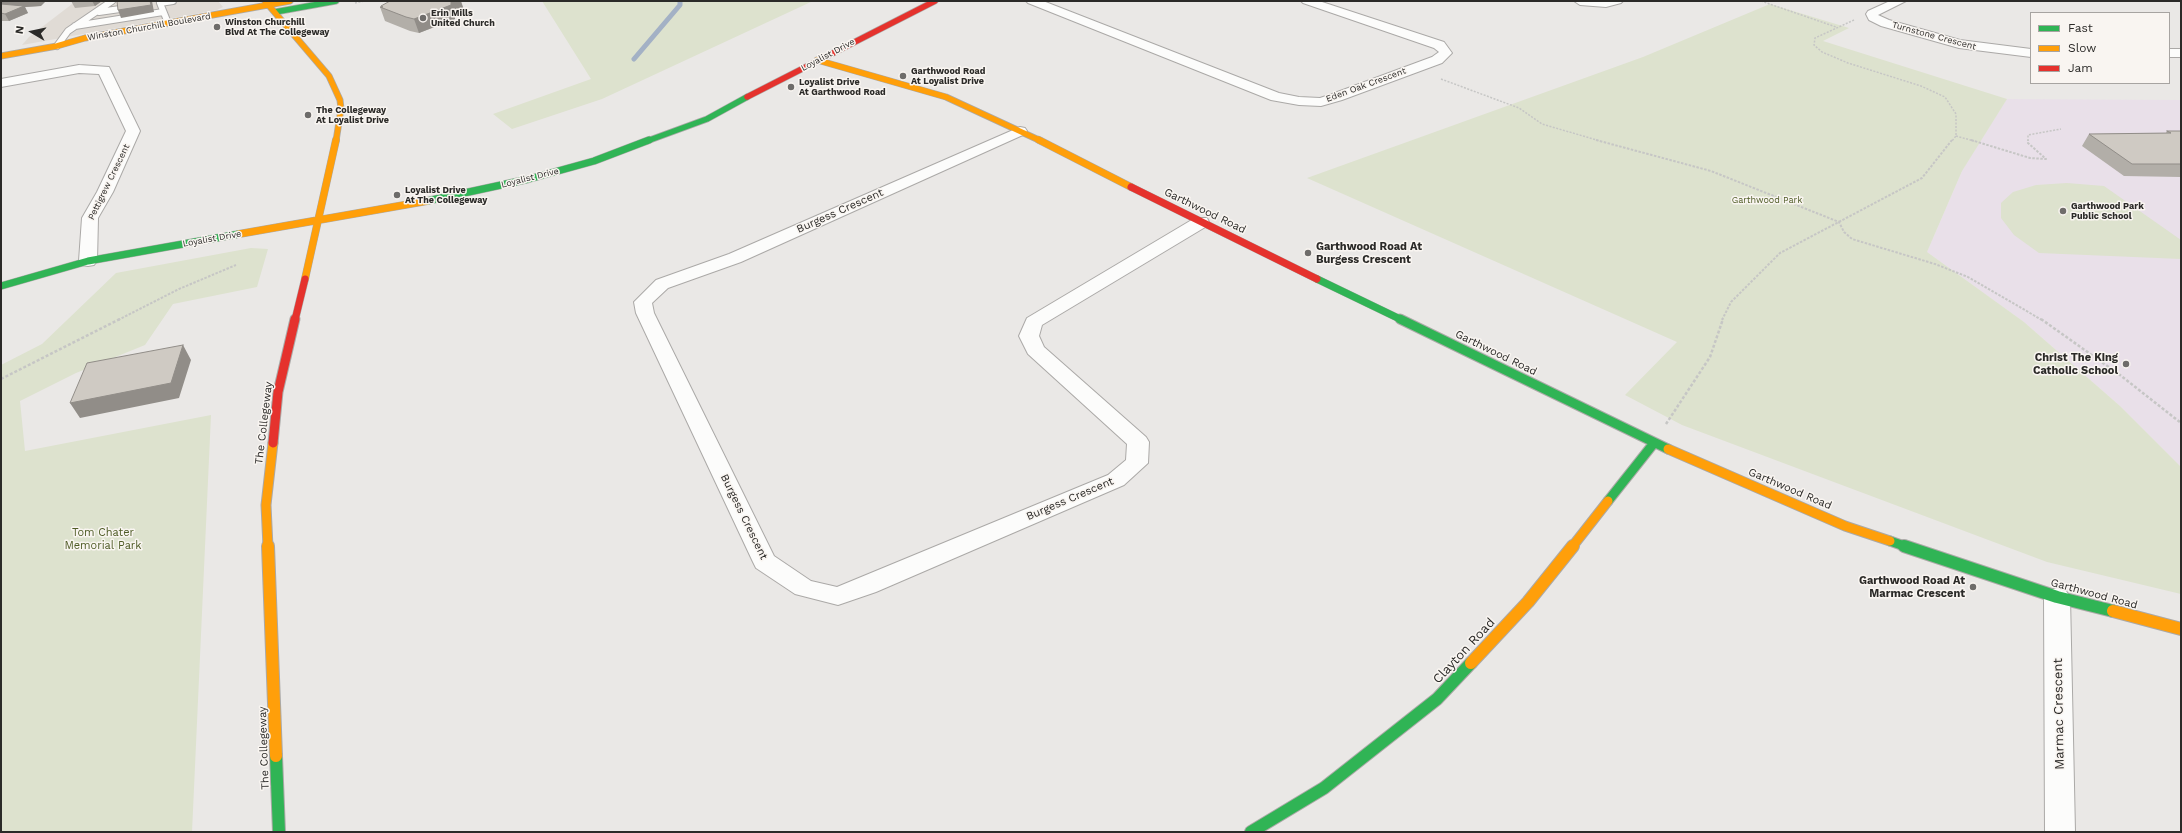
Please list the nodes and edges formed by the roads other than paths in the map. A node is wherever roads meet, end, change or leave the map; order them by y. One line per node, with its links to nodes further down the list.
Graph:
1 (112, 1): 14 (lane)
2 (173, 1): 13 (lane)
3 (290, 1): 12 (street, Winston Churchill Boulevard)
4 (336, 1): 12 (street, Winston Churchill Boulevard)
5 (935, 1): 23 (street, Loyalist Drive)
6 (1032, 1): 7 (street, Eden Oak Crescent)
7 (1307, 1)
8 (1580, 1): 9 (street)
9 (1617, 1)
10 (1900, 1): 19 (street, Turnstone Crescent)
11 (153, 6): 13 (lane)
12 (269, 6): 16 (street, Winston Churchill Boulevard); 18 (street, Winston Churchill Boulevard); 26 (street, The Collegeway)
13 (161, 7): 16 (lane); 17 (lane)
14 (95, 13): 15 (lane); 15 (lane)
15 (86, 19): 17 (lane)
16 (168, 23): 18 (street, Winston Churchill Boulevard)
17 (75, 26): 18 (lane)
18 (57, 46): 22 (street, Winston Churchill Boulevard)
19 (2030, 53)
20 (2170, 53): 21 (street)
21 (2181, 53)
22 (1, 56)
23 (817, 60): 25 (street, Garthwood Road); 26 (street, Loyalist Drive)
24 (1, 83): 28 (street, Pettigrew Crescent)
25 (1020, 131): 27 (street, Garthwood Road); 27 (street, Burgess Crescent)
26 (319, 220): 28 (street, Loyalist Drive); 33 (street, The Collegeway)
27 (1201, 222): 30 (street, Garthwood Road)
28 (88, 261): 29 (street, Loyalist Drive)
29 (1, 286)
30 (1654, 443): 31 (street, Garthwood Road); 34 (street, Clayton Road)
31 (2057, 597): 32 (street, Garthwood Road); 35 (street, Marmac Crescent)
32 (2181, 629)
33 (279, 832)
34 (1251, 832)
35 (2060, 832)

